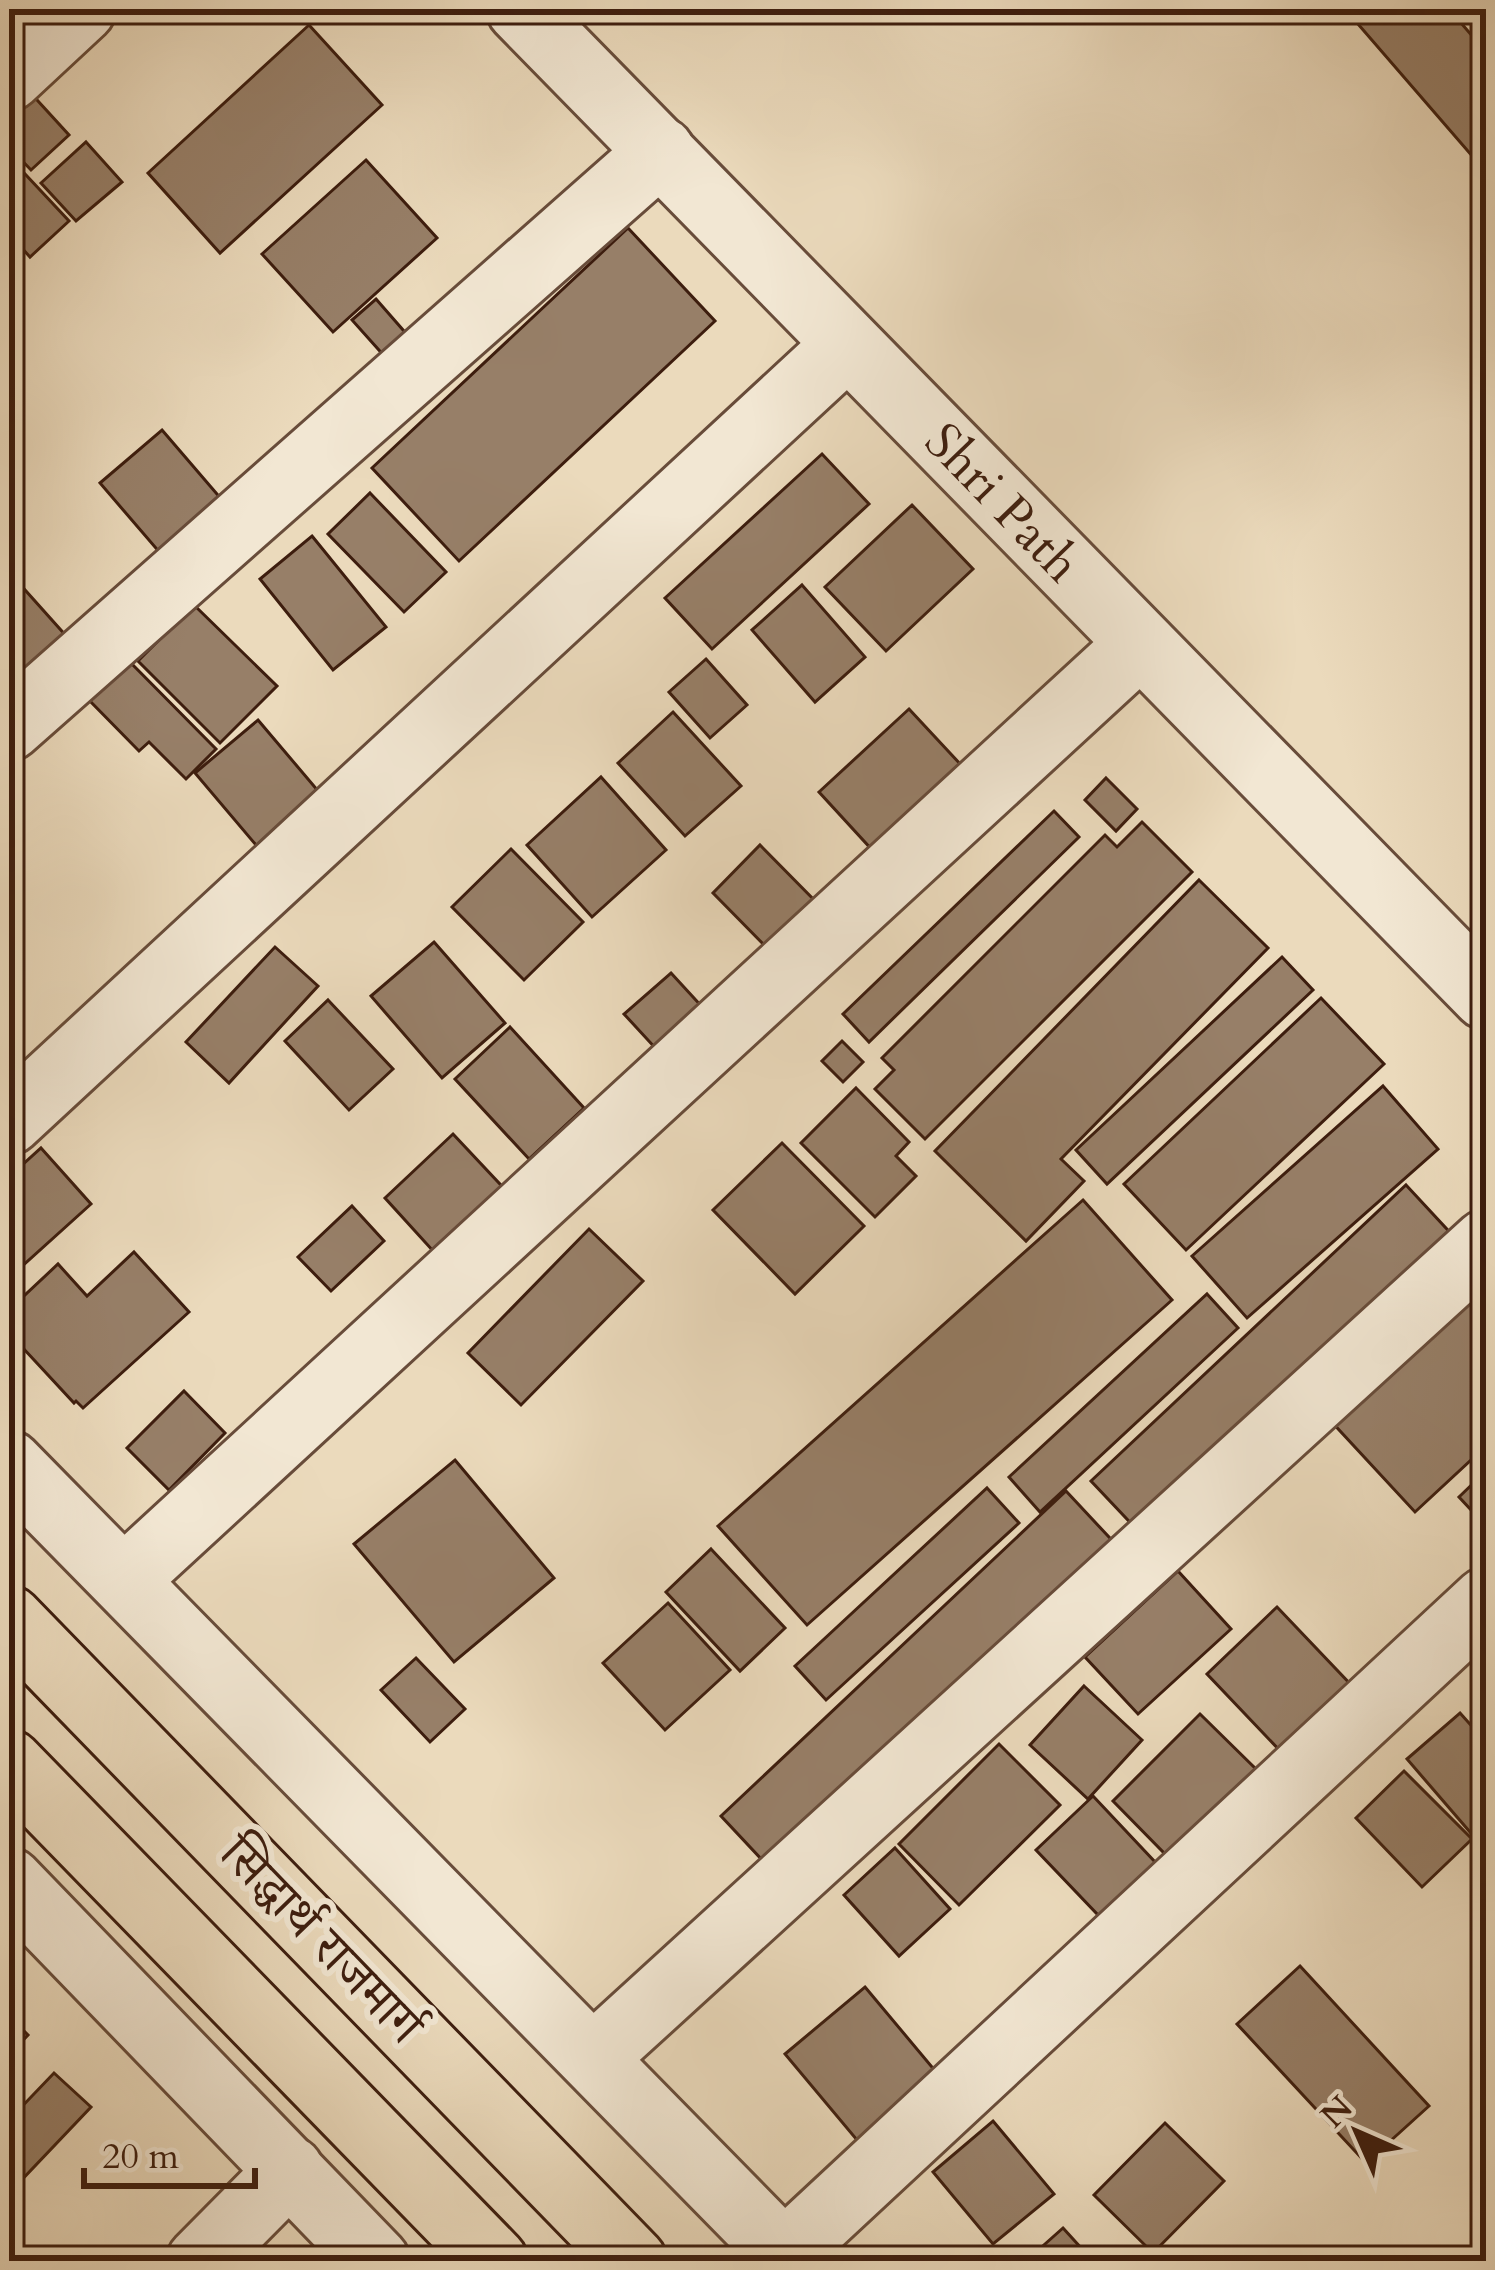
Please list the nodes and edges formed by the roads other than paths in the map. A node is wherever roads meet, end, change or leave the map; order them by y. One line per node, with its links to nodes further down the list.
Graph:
1 (82, 9): 3 (street)
2 (520, 9): 4 (street, Shri Path)
3 (9, 77)
4 (661, 152): 5 (street, Shri Path); 7 (street)
5 (847, 345): 6 (street, Shri Path); 9 (street)
6 (1140, 644): 8 (street, Shri Path); 12 (street)
7 (9, 727)
8 (1486, 996)
9 (9, 1121)
10 (1486, 1243): 17 (street)
11 (9, 1464): 12 (street)
12 (124, 1580): 17 (street)
13 (1486, 1601): 19 (street)
14 (9, 1619): 23 (highway, सिद्धार्थ राजमार्ग)
15 (9, 1762): 22 (highway, सिद्धार्थ राजमार्ग)
16 (9, 1881): 18 (street)
17 (592, 2058): 19 (street)
18 (290, 2170): 20 (street); 21 (street)
19 (787, 2258)
20 (200, 2261)
21 (376, 2261)
22 (494, 2261)
23 (633, 2261)

